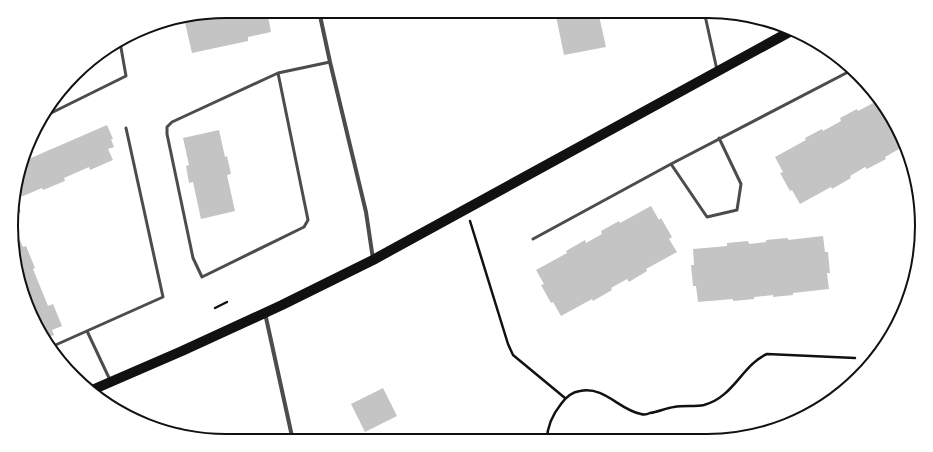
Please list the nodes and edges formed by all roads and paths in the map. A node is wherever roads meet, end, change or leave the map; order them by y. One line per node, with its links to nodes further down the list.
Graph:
1 (321, 18): 5 (street)
2 (705, 18): 6 (lane)
3 (781, 32): 6 (main road)
4 (121, 47): 9 (lane)
5 (330, 62): 8 (lane); 15 (street)
6 (717, 72): 13 (main road)
7 (847, 73): 11 (lane)
8 (278, 74): 8 (lane)
9 (51, 113)
10 (126, 128): 19 (lane)
11 (719, 138): 12 (lane); 12 (lane)
12 (671, 164): 14 (lane)
13 (467, 209): 15 (main road); 24 (path)
14 (533, 239)
15 (373, 260): 18 (main road)
16 (227, 302): 17 (path)
17 (215, 308)
18 (265, 312): 22 (main road); 25 (street)
19 (87, 330): 20 (lane); 22 (lane)
20 (55, 345)
21 (855, 358): 24 (path)
22 (111, 382): 23 (main road)
23 (96, 388)
24 (565, 398): 26 (path)
25 (291, 434)
26 (549, 434)

